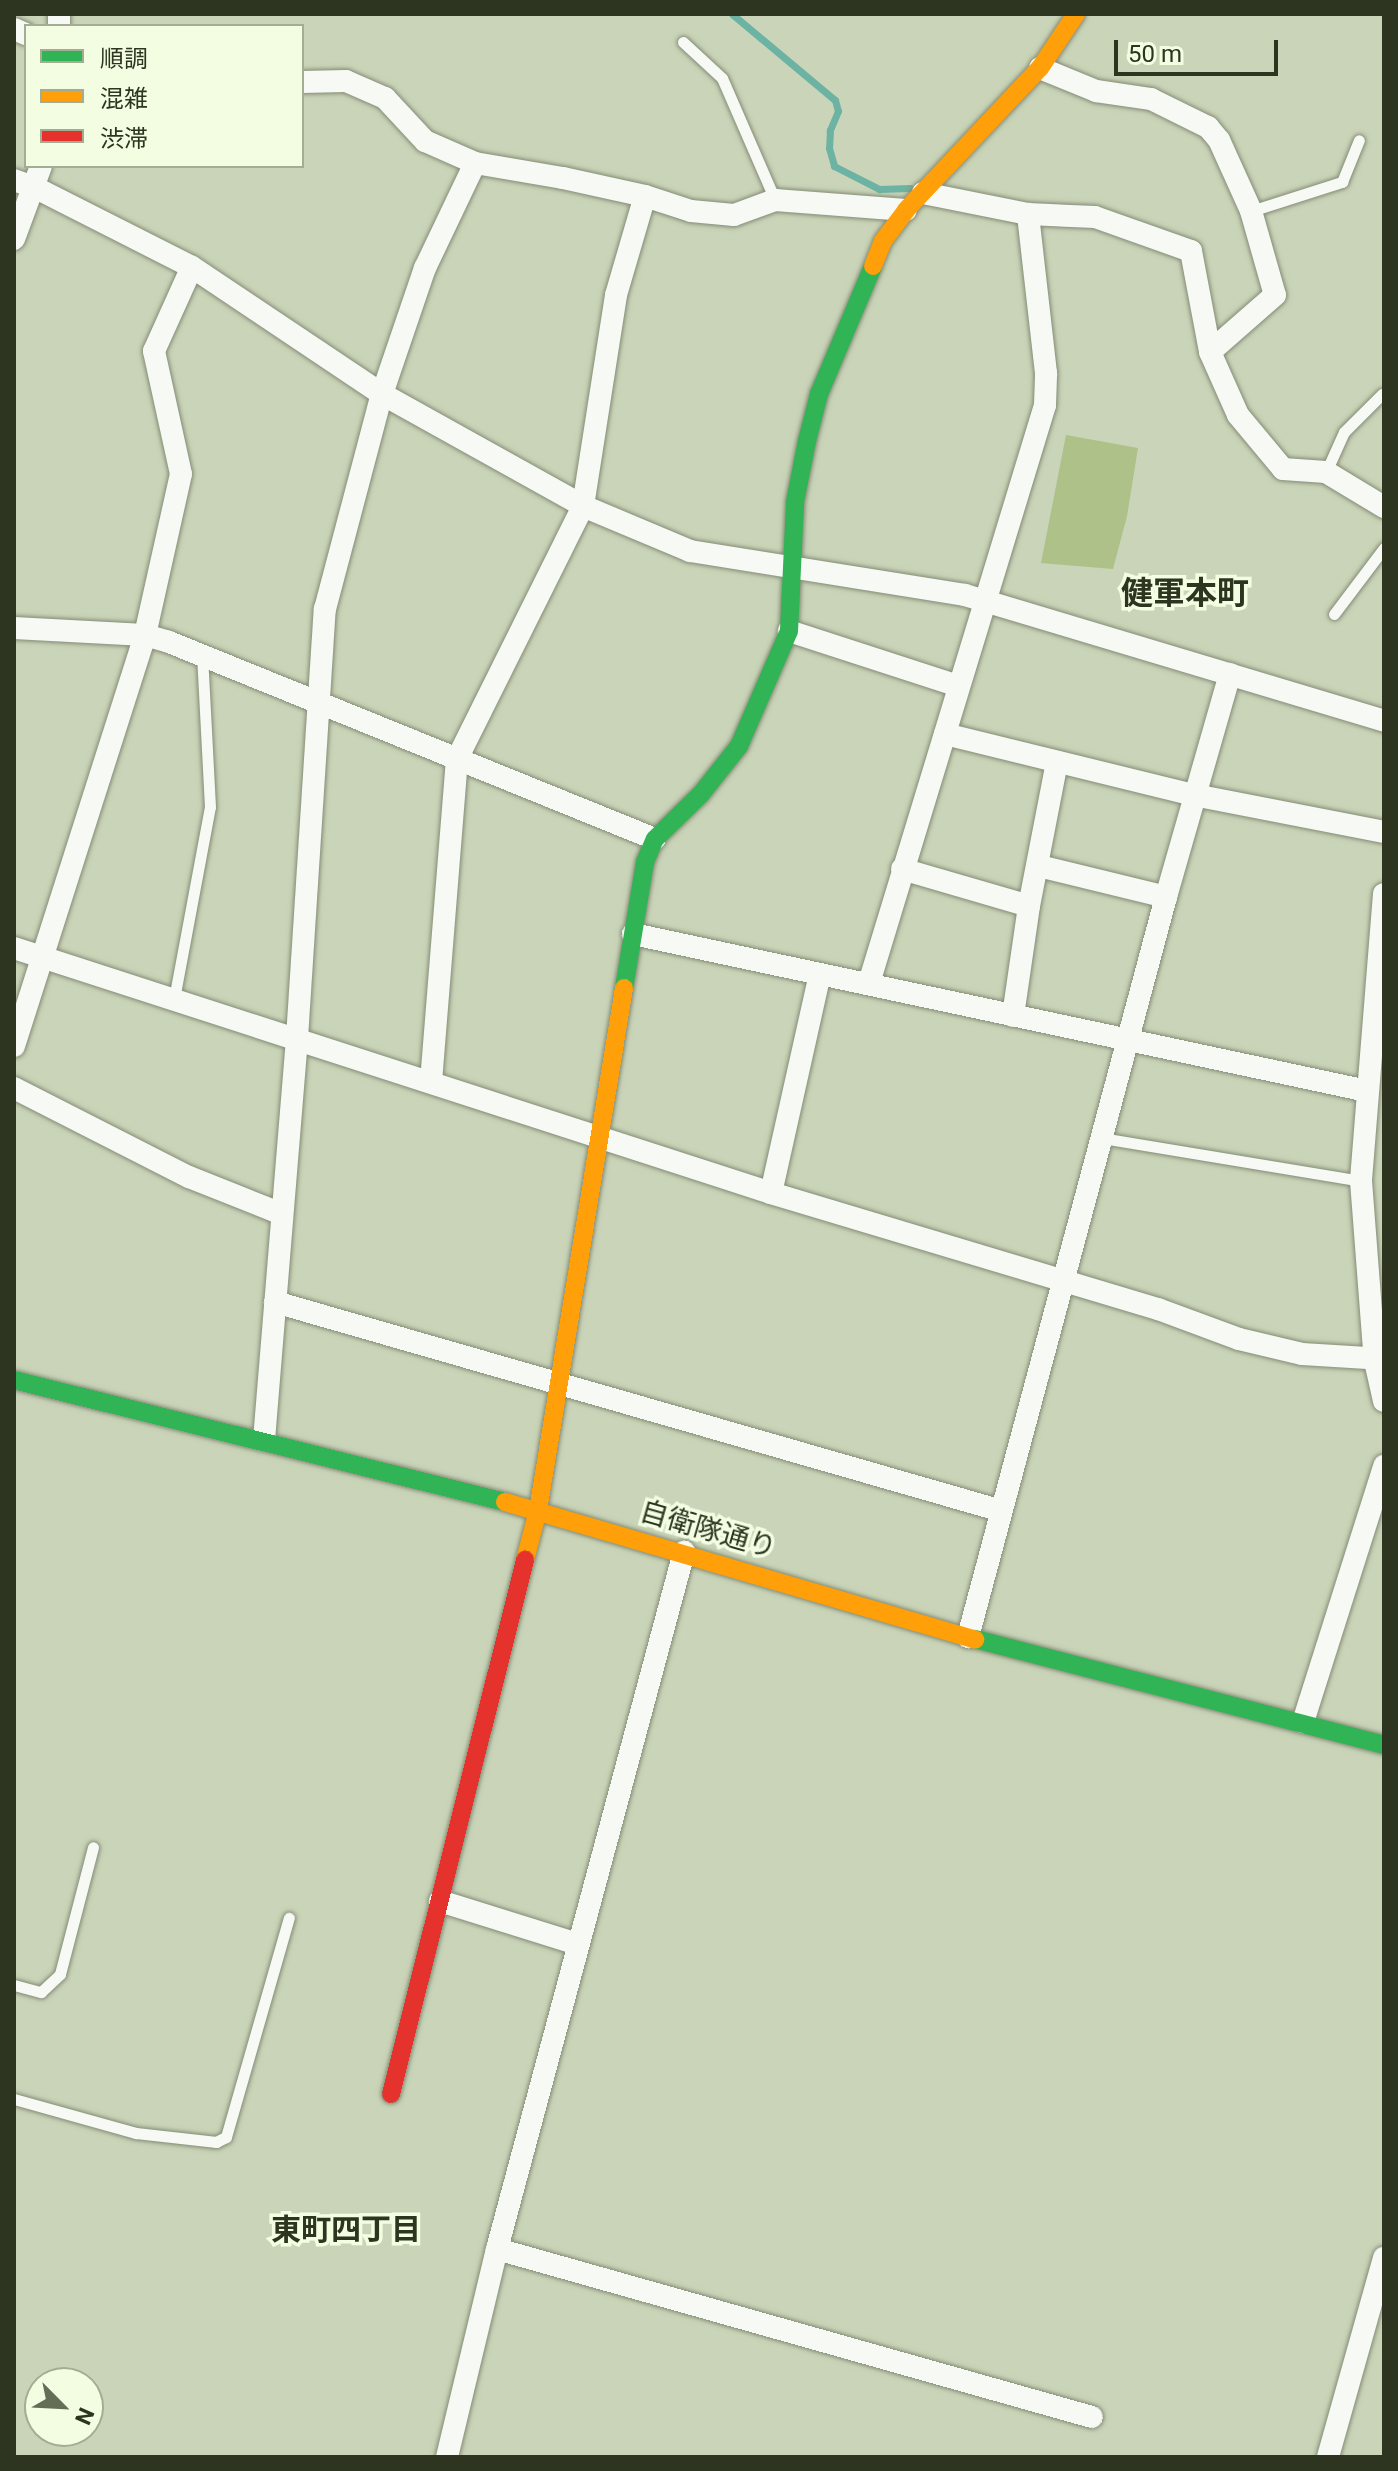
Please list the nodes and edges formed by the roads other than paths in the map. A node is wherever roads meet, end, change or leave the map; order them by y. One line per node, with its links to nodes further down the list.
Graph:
1 (1076, 14): 3 (street)
2 (683, 42): 11 (lane)
3 (1040, 68): 9 (street); 13 (street)
4 (304, 82): 6 (street)
5 (1359, 140): 13 (lane)
6 (475, 163): 10 (street); 18 (street)
7 (38, 177): 8 (street); 15 (street); 16 (street)
8 (14, 180)
9 (923, 193): 12 (street); 14 (street)
10 (645, 196): 11 (street); 21 (street)
11 (775, 200): 12 (street)
12 (906, 210): 24 (street)
13 (1251, 211): 17 (street)
14 (1028, 214): 17 (street); 25 (street)
15 (14, 239)
16 (192, 267): 18 (street); 29 (street)
17 (1210, 352): 20 (street)
18 (382, 394): 21 (street); 33 (street)
19 (1382, 394): 20 (lane)
20 (1326, 472): 22 (street)
21 (583, 506): 24 (street); 36 (street)
22 (1384, 507)
23 (1384, 548): 26 (lane)
24 (792, 568): 25 (street); 28 (street)
25 (983, 600): 31 (street); 32 (street)
26 (1334, 614)
27 (14, 628): 29 (street)
28 (789, 631): 32 (street); 40 (street)
29 (145, 635): 30 (street); 48 (street)
30 (202, 656): 33 (street); 52 (lane)
31 (1230, 674): 34 (street); 38 (street)
32 (958, 686): 35 (street)
33 (320, 702): 36 (street); 54 (street)
34 (1384, 721)
35 (945, 734): 37 (street); 42 (street)
36 (457, 759): 40 (street); 57 (street)
37 (1057, 762): 38 (street); 41 (street)
38 (1194, 795): 39 (street); 44 (street)
39 (1384, 832)
40 (655, 839): 46 (street)
41 (1039, 866): 44 (street); 45 (street)
42 (902, 869): 45 (street); 51 (street)
43 (1384, 894): 49 (street)
44 (1166, 897): 55 (street)
45 (1029, 906): 53 (street)
46 (633, 934): 50 (street); 60 (street)
47 (14, 948): 48 (street)
48 (41, 957): 52 (street); 56 (street)
49 (1381, 969): 59 (street)
50 (820, 974): 51 (street); 63 (street)
51 (869, 983): 53 (street)
52 (174, 999): 54 (street)
53 (1013, 1016): 55 (street)
54 (297, 1038): 57 (street); 64 (street)
55 (1128, 1040): 59 (street); 61 (street)
56 (14, 1046)
57 (431, 1082): 60 (street)
58 (14, 1088): 64 (street)
59 (1367, 1091): 62 (street)
60 (599, 1137): 63 (street); 69 (street)
61 (1102, 1138): 62 (lane); 65 (street)
62 (1361, 1181): 67 (street)
63 (771, 1193): 65 (street)
64 (282, 1214): 66 (street)
65 (1065, 1284): 67 (street); 74 (street)
66 (275, 1302): 69 (street); 71 (street)
67 (1379, 1360): 70 (street)
68 (14, 1380): 71 (street, 自衛隊通り)
69 (558, 1386): 73 (street); 74 (street)
70 (1384, 1401)
71 (264, 1440): 73 (street, 自衛隊通り)
72 (1384, 1470): 77 (street)
73 (538, 1510): 75 (street, 自衛隊通り); 80 (street)
74 (1002, 1511): 76 (street)
75 (684, 1552): 76 (street, 自衛隊通り); 82 (street)
76 (968, 1637): 77 (street, 自衛隊通り)
77 (1303, 1722): 78 (street, 自衛隊通り)
78 (1384, 1745)
79 (93, 1847): 83 (lane)
80 (440, 1901): 82 (street); 84 (street)
81 (289, 1918): 85 (lane)
82 (577, 1944): 86 (street)
83 (14, 1985)
84 (391, 2094)
85 (14, 2099)
86 (497, 2249): 88 (street); 89 (street)
87 (1384, 2258): 90 (street)
88 (1092, 2417)
89 (447, 2457)
90 (1328, 2457)

